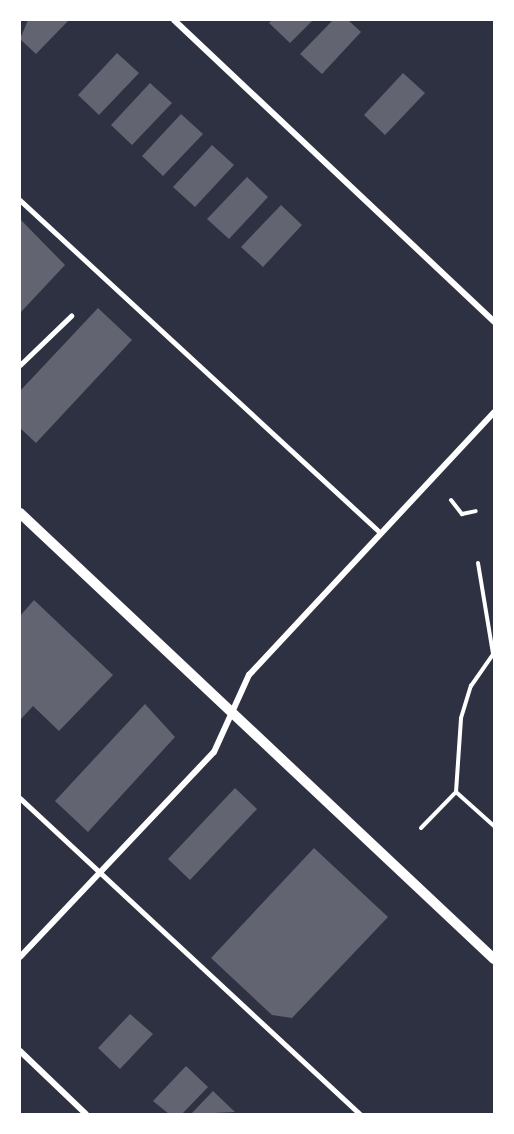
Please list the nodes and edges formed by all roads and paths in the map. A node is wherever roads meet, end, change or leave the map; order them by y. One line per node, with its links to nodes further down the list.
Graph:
1 (174, 20): 4 (street)
2 (20, 200): 10 (lane)
3 (71, 316): 5 (lane)
4 (495, 322)
5 (20, 365)
6 (495, 412): 10 (street)
7 (451, 500): 8 (path)
8 (476, 511)
9 (20, 513): 13 (street)
10 (381, 533): 13 (street)
11 (478, 563): 12 (path)
12 (494, 653): 14 (path)
13 (232, 710): 18 (street); 20 (street)
14 (456, 792): 16 (path); 17 (path)
15 (20, 798): 18 (lane)
16 (495, 826)
17 (420, 828)
18 (99, 873): 19 (street); 23 (lane)
19 (20, 957)
20 (495, 959)
21 (20, 1051): 22 (street)
22 (86, 1114)
23 (360, 1114)

